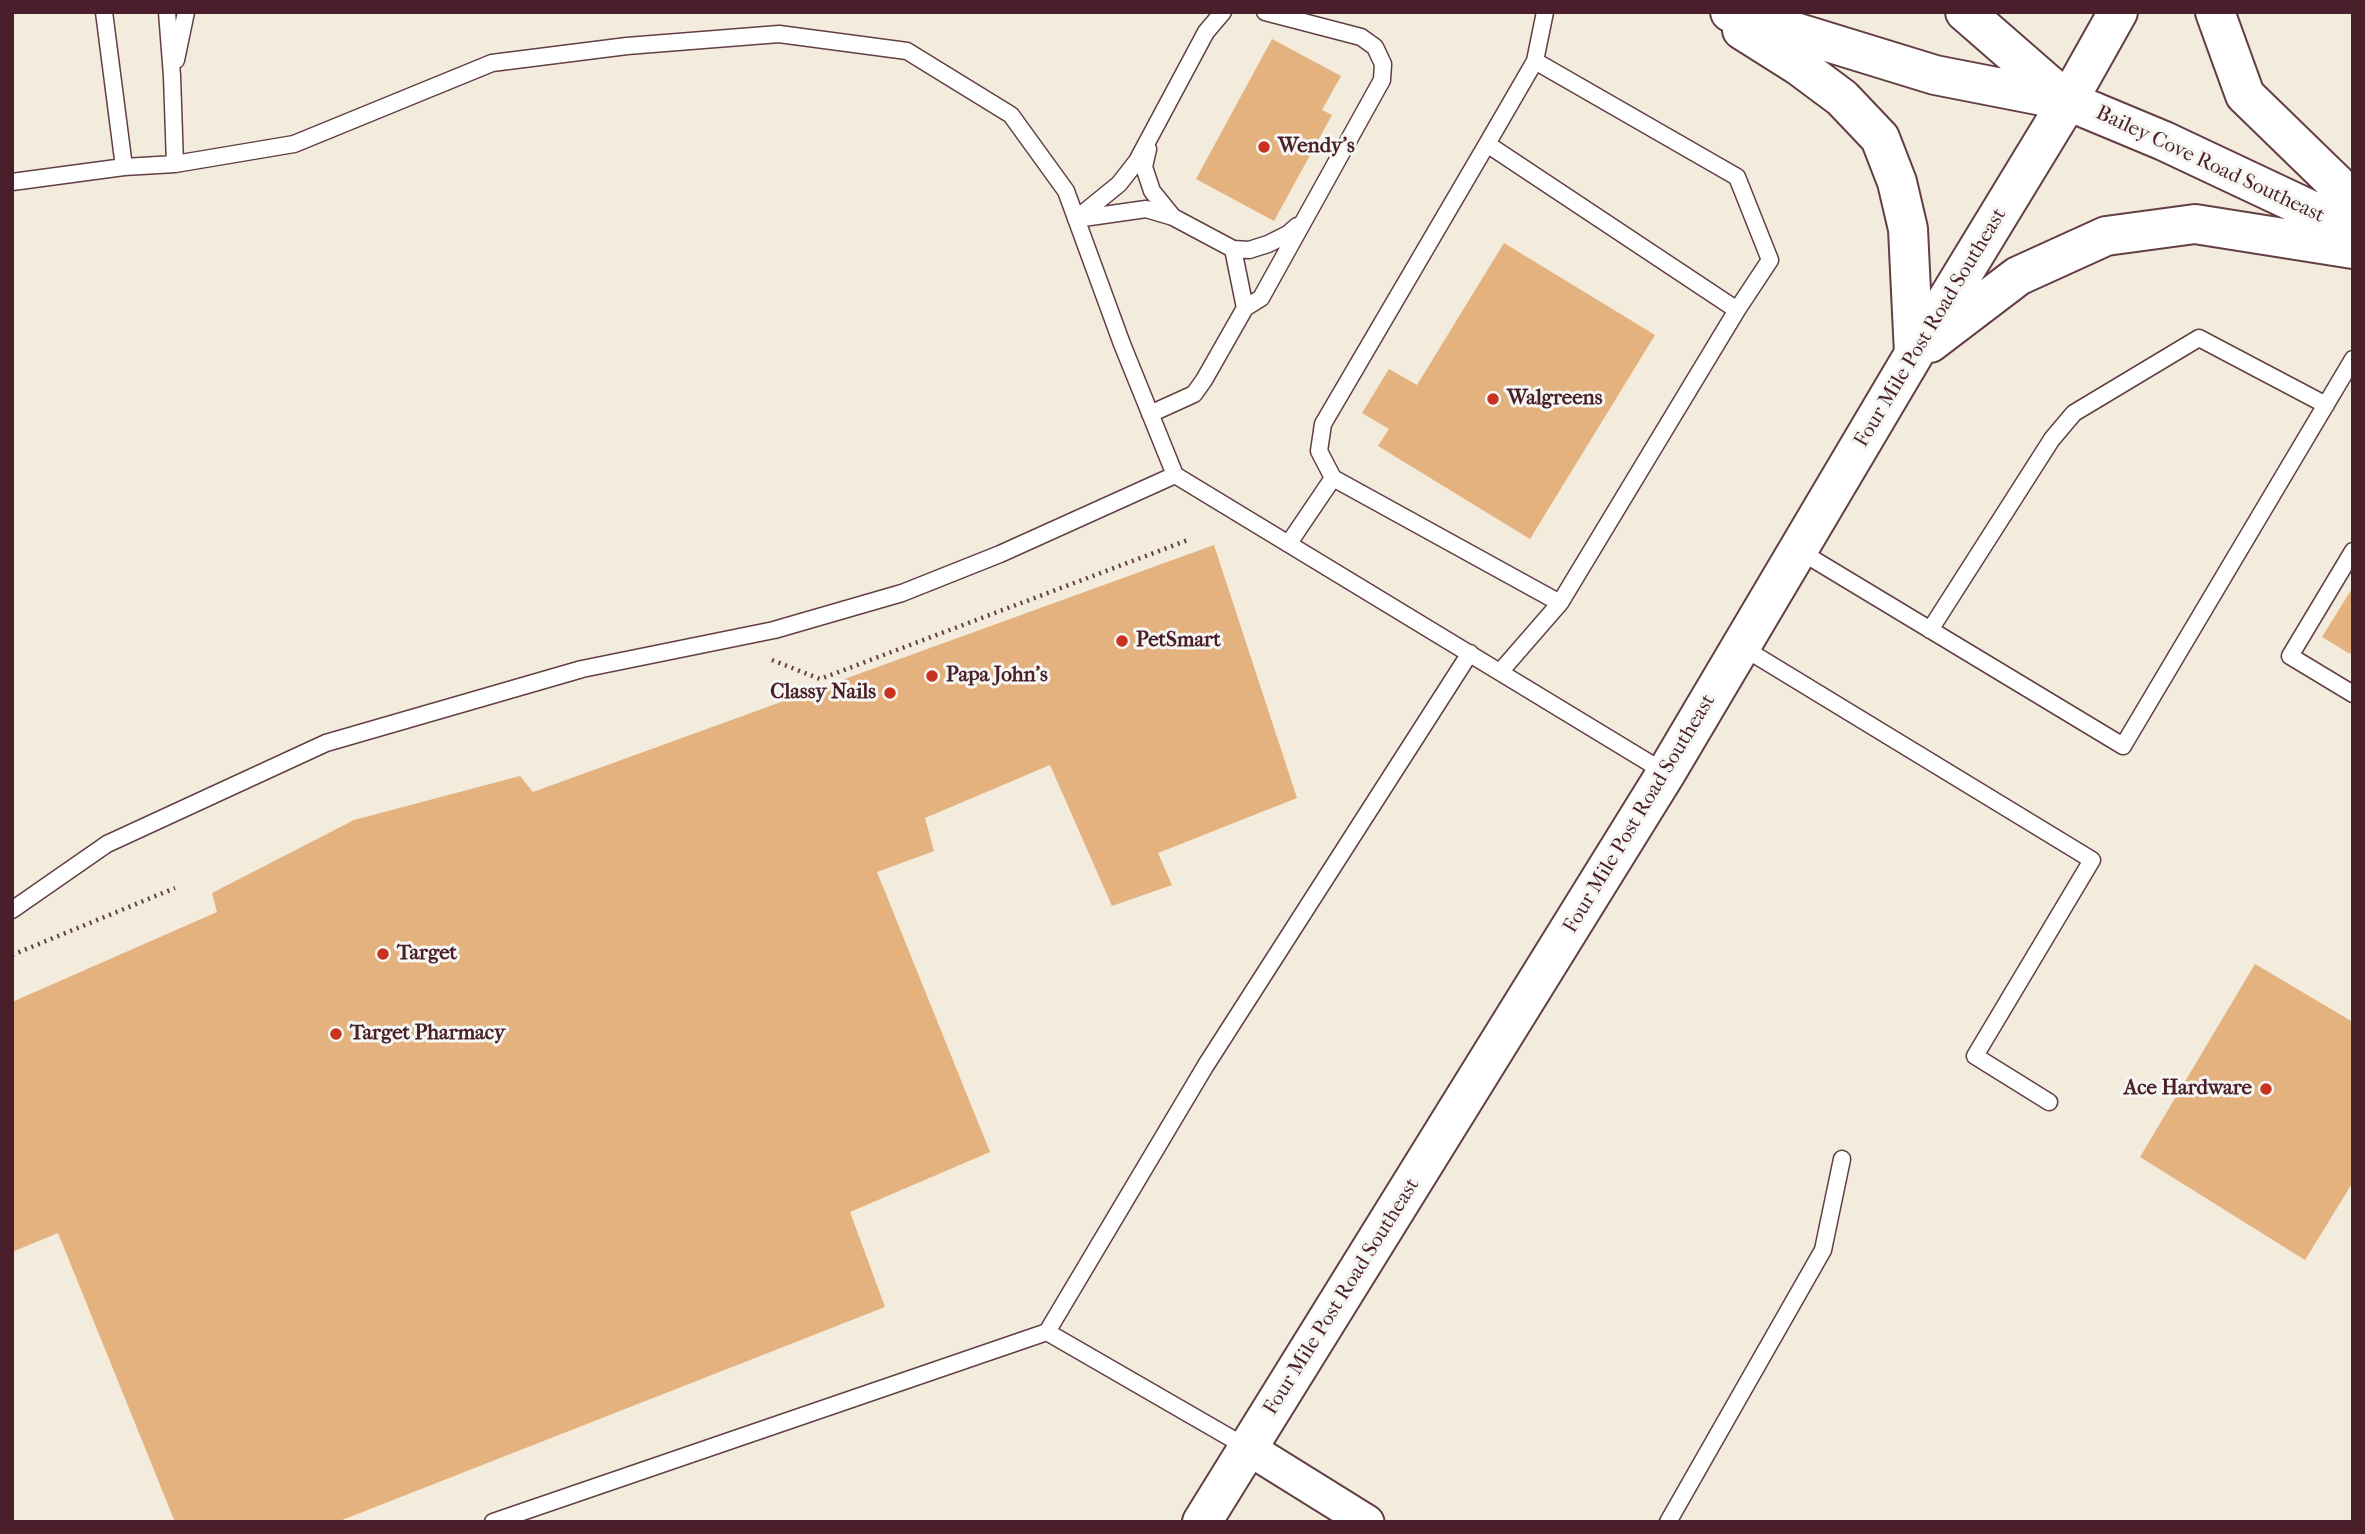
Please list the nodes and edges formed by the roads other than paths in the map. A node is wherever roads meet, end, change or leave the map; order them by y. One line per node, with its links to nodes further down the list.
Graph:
1 (104, 12): 18 (lane)
2 (167, 12): 13 (lane)
3 (186, 12): 13 (lane)
4 (1223, 12): 15 (lane)
5 (1265, 12): 22 (lane)
6 (1545, 12): 12 (lane)
7 (1713, 12): 29 (main road)
8 (1730, 12): 14 (main road)
9 (1965, 12): 14 (main road)
10 (2118, 12): 14 (main road, Four Mile Post Road Southeast)
11 (2215, 12): 20 (main road)
12 (1535, 61): 16 (lane); 28 (lane)
13 (172, 76): 17 (lane)
14 (2068, 101): 24 (main road, Bailey Cove Road Southeast); 29 (main road, Four Mile Post Road Southeast)
15 (1150, 136): 21 (lane); 23 (lane)
16 (1487, 144): 28 (lane); 34 (lane)
17 (175, 164): 18 (lane); 23 (lane)
18 (124, 167): 19 (lane)
19 (12, 182)
20 (2353, 200)
21 (1174, 217): 23 (lane); 25 (lane)
22 (1305, 218): 25 (lane); 27 (lane)
23 (1076, 219): 32 (lane)
24 (2353, 230)
25 (1233, 249): 27 (lane)
26 (2353, 249): 29 (main road)
27 (1245, 309): 32 (lane)
28 (1737, 310): 38 (lane)
29 (1914, 354): 36 (main road, Four Mile Post Road Southeast)
30 (2353, 359): 31 (lane)
31 (2326, 405): 39 (lane); 39 (lane)
32 (1150, 414): 33 (lane)
33 (1175, 475): 35 (lane); 45 (lane)
34 (1333, 478): 35 (lane); 38 (lane)
35 (1289, 543): 41 (lane)
36 (1798, 550): 39 (lane); 40 (main road, Four Mile Post Road Southeast)
37 (2353, 551): 43 (lane)
38 (1560, 603): 42 (lane)
39 (1930, 630)
40 (1742, 647): 44 (main road, Four Mile Post Road Southeast); 46 (lane)
41 (1470, 653): 42 (lane); 48 (lane)
42 (1500, 672): 44 (lane)
43 (2353, 694)
44 (1666, 773): 49 (main road, Four Mile Post Road Southeast)
45 (12, 911)
46 (2049, 1102)
47 (1842, 1159): 53 (lane)
48 (1047, 1332): 49 (lane); 50 (lane)
49 (1248, 1448): 51 (main road, Four Mile Post Road Southeast); 52 (street)
50 (493, 1522)
51 (1202, 1522)
52 (1367, 1522)
53 (1668, 1522)

